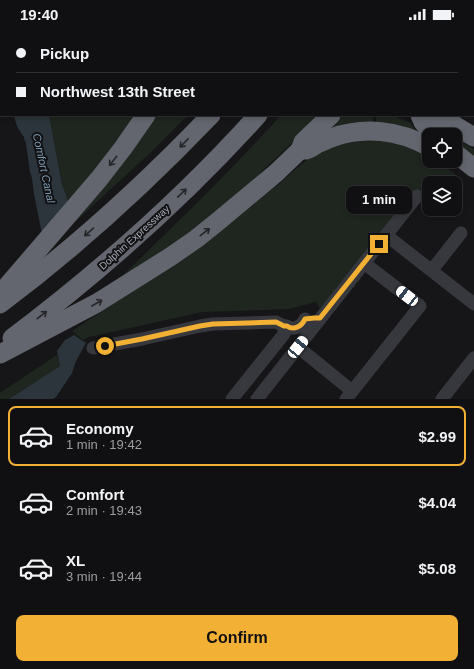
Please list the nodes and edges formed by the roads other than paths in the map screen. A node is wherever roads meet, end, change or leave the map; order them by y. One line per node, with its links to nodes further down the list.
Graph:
1 (145, 116): 20 (highway, one-way to 20)
2 (211, 116): 21 (highway, one-way to 21)
3 (257, 116): 25 (highway, Dolphin Expressway, one-way to 3)
4 (330, 116): 12 (highway)
5 (420, 116): 9 (highway)
6 (429, 116): 10 (highway)
7 (464, 116): 8 (highway)
8 (474, 124)
9 (428, 128)
10 (474, 137)
11 (422, 144): 12 (highway)
12 (300, 150): 28 (highway, one-way to 12)
13 (462, 159): 14 (highway)
14 (474, 168)
15 (417, 196): 17 (street)
16 (461, 233): 19 (street)
17 (386, 235): 18 (street); 19 (street)
18 (364, 263): 23 (street); 31 (street)
19 (432, 270): 22 (street)
20 (0, 295)
21 (0, 304)
22 (474, 304)
23 (320, 318): 24 (street); 26 (street)
24 (286, 326): 27 (street); 32 (street)
25 (0, 347)
26 (298, 347): 31 (street); 33 (street)
27 (93, 348)
28 (0, 354)
29 (474, 358): 30 (street)
30 (470, 372): 34 (street)
31 (349, 395)
32 (232, 399)
33 (257, 399)
34 (442, 399)

